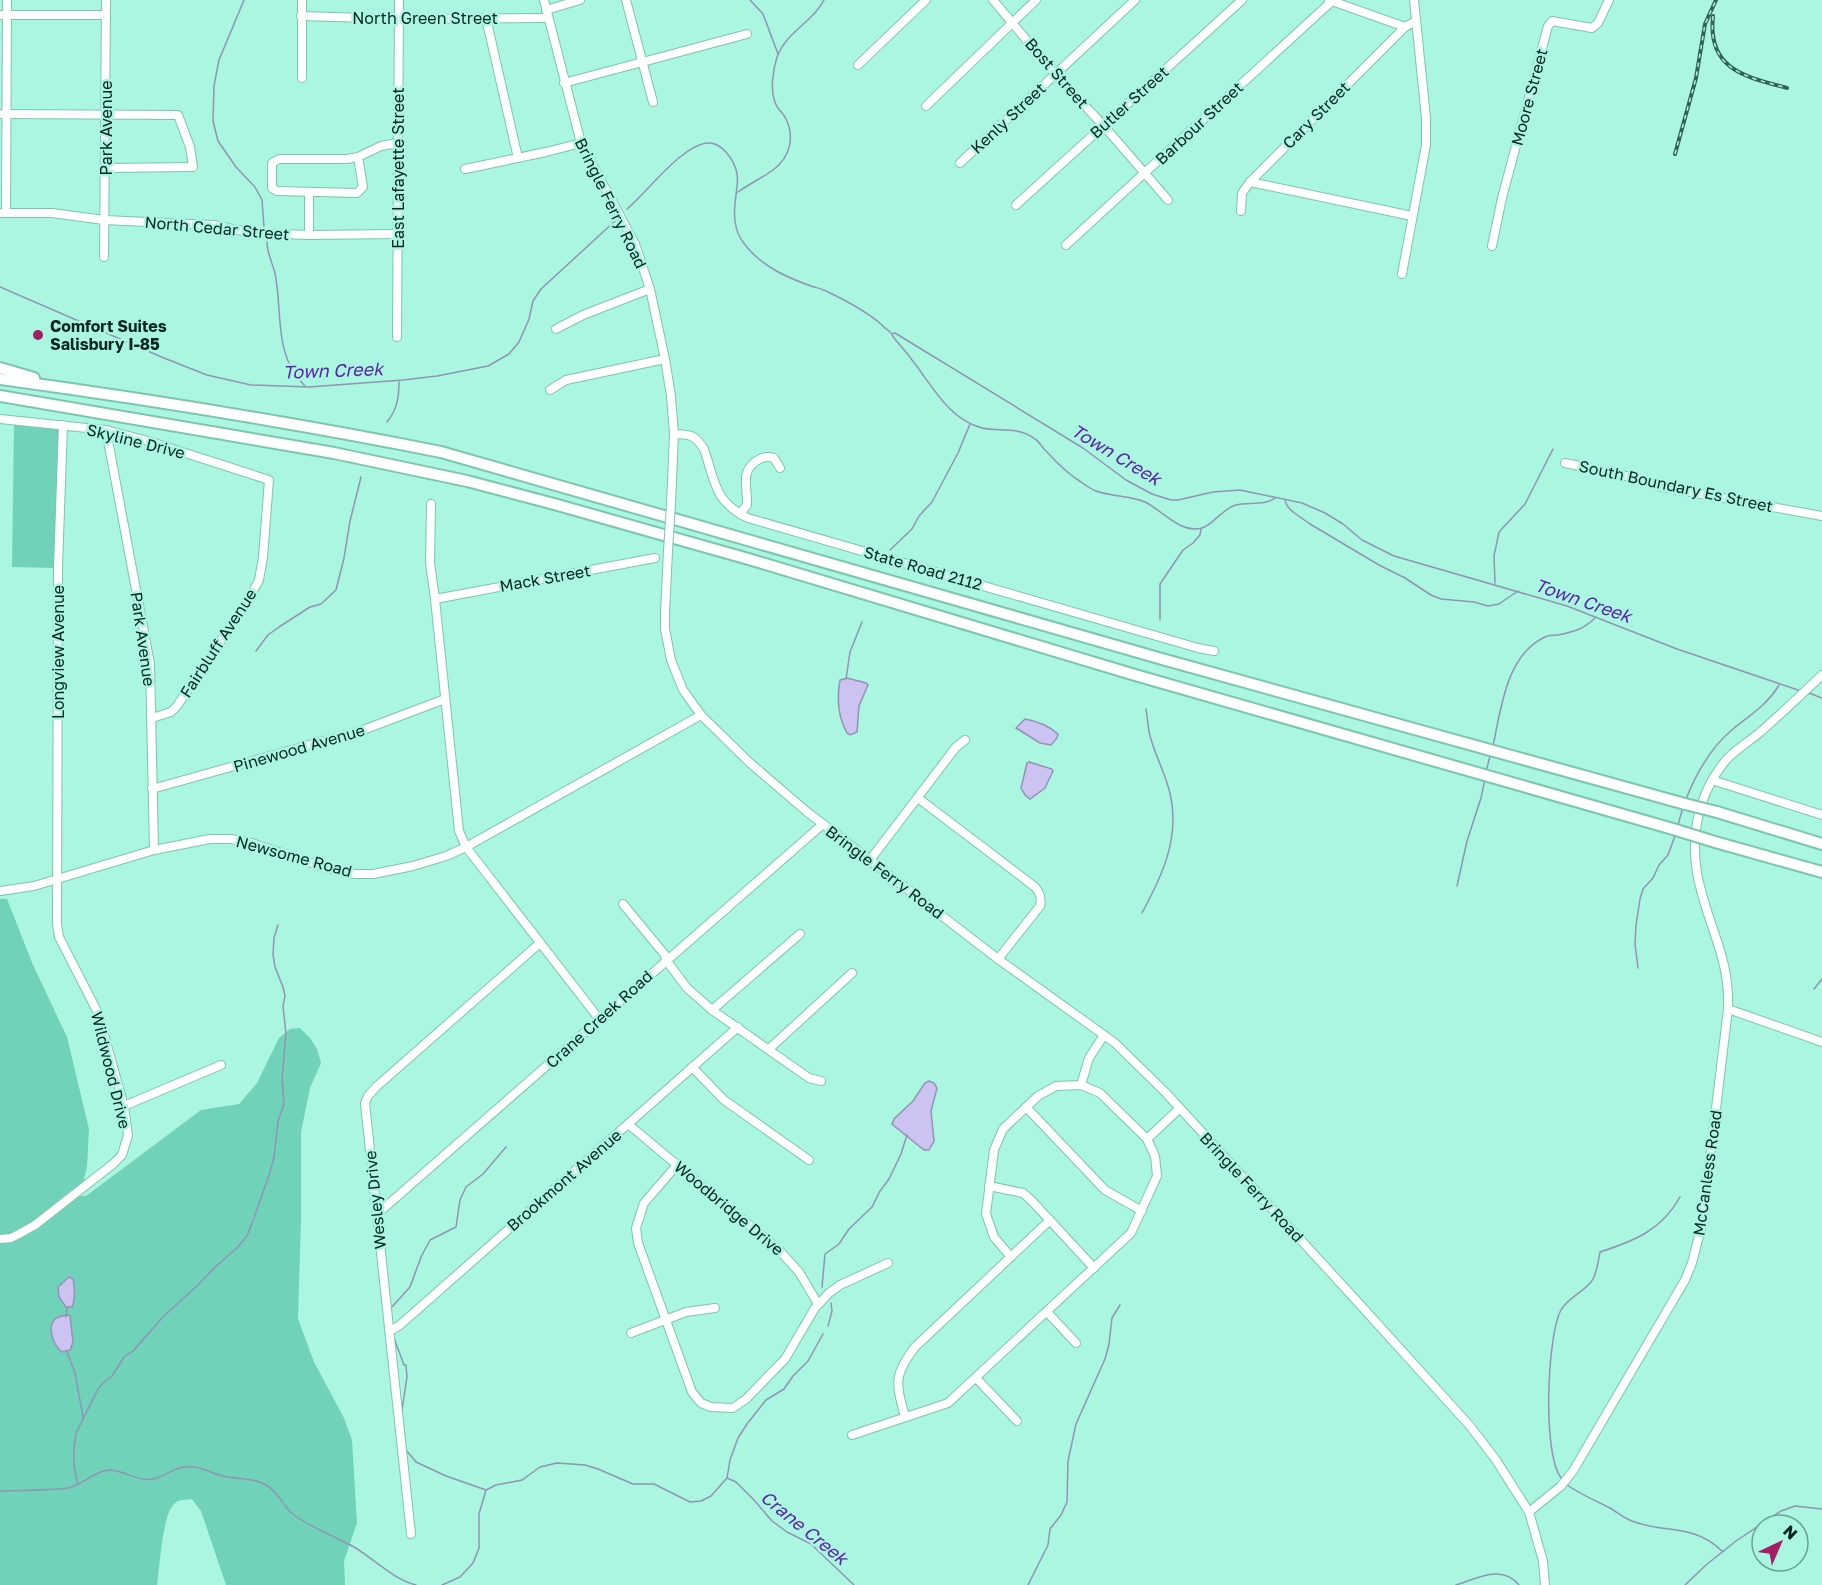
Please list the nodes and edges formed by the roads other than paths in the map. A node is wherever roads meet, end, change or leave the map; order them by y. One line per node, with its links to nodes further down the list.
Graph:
1 (7, 0): 17 (street)
2 (106, 0): 18 (street, Park Avenue)
3 (302, 0): 19 (street)
4 (399, 0): 21 (street, East Lafayette Street)
5 (544, 0): 16 (street, Bringle Ferry Road)
6 (580, 0): 16 (street, North Green Street)
7 (626, 0): 26 (street)
8 (926, 0): 27 (street)
9 (993, 0): 23 (street, Bost Street)
10 (1036, 0): 23 (street)
11 (1135, 0): 28 (street, Kenly Street)
12 (1242, 0): 35 (street, Butler Street)
13 (1414, 0): 22 (street)
14 (1609, 0): 55 (street, Moore Street)
15 (1331, 1): 24 (street); 43 (street, Barbour Street)
16 (547, 14): 20 (street, North Green Street); 30 (street, Bringle Ferry Road)
17 (3, 15): 18 (street); 33 (street)
18 (106, 15): 34 (street, Park Avenue)
19 (301, 16): 21 (street, North Green Street); 29 (street)
20 (486, 18): 21 (street, North Green Street); 39 (street)
21 (399, 19): 36 (street, East Lafayette Street)
22 (1416, 21): 24 (street); 50 (street)
23 (1013, 22): 28 (street, Bost Street); 32 (street)
24 (1405, 27): 44 (street, Cary Street)
25 (747, 34): 26 (street)
26 (643, 62): 30 (street); 31 (street)
27 (858, 65)
28 (1054, 74): 35 (street, Bost Street); 40 (street, Kenly Street)
29 (302, 78)
30 (564, 83): 37 (street, Bringle Ferry Road)
31 (653, 102)
32 (926, 106)
33 (3, 114): 34 (street); 49 (street)
34 (106, 115): 41 (street, Park Avenue); 41 (street)
35 (1103, 125): 43 (street, Bost Street); 47 (street, Butler Street)
36 (398, 143): 38 (street); 52 (street, East Lafayette Street)
37 (580, 143): 39 (street); 58 (street, Bringle Ferry Road)
38 (358, 157): 45 (street); 45 (street)
39 (518, 158): 42 (street)
40 (960, 163)
41 (106, 168): 51 (street, Park Avenue)
42 (465, 169)
43 (1144, 173): 46 (street, Bost Street); 54 (street, Barbour Street)
44 (1250, 182): 48 (street, Cary Street); 50 (street)
45 (309, 193): 53 (street)
46 (1168, 200)
47 (1016, 205)
48 (1242, 210)
49 (3, 213): 51 (street, North Cedar Street)
50 (1412, 216): 57 (street)
51 (105, 220): 53 (street, North Cedar Street); 56 (street, Park Avenue)
52 (398, 234): 53 (street, North Cedar Street); 60 (street, East Lafayette Street)
53 (309, 235)
54 (1066, 245)
55 (1492, 246)
56 (104, 256)
57 (1402, 274)
58 (650, 289): 59 (street); 61 (street, Bringle Ferry Road)
59 (556, 329)
60 (397, 337)
61 (665, 359): 65 (street); 72 (street, Bringle Ferry Road)
62 (0, 368): 64 (highway)
63 (0, 379): 64 (highway)
64 (71, 389): 92 (highway, bridge)
65 (550, 390)
66 (0, 396): 68 (highway)
67 (0, 403): 68 (highway)
68 (51, 404): 96 (highway, bridge)
69 (0, 419): 70 (street, Skyline Drive)
70 (63, 425): 71 (street, Skyline Drive); 97 (street, Longview Avenue)
71 (106, 430): 75 (street, Skyline Drive); 85 (street, Park Avenue)
72 (674, 434): 77 (street, State Road 2112); 84 (street, Bringle Ferry Road, bridge)
73 (1565, 463): 78 (street, South Boundary Es Street)
74 (780, 468): 77 (street)
75 (269, 480): 85 (street, Fairbluff Avenue)
76 (431, 504): 80 (street)
77 (740, 514): 81 (street, State Road 2112)
78 (1822, 516)
79 (655, 558): 80 (street, Mack Street)
80 (435, 598): 83 (street)
81 (1214, 651)
82 (1822, 675): 87 (street, McCanless Road)
83 (445, 699): 88 (street, Pinewood Avenue); 93 (street)
84 (701, 716): 91 (street, Bringle Ferry Road); 93 (street, Newsome Road)
85 (152, 718): 88 (street, Park Avenue)
86 (964, 740): 89 (street)
87 (1712, 780): 90 (street); 105 (street, McCanless Road)
88 (152, 789): 94 (street, Park Avenue)
89 (918, 798): 95 (street); 102 (street)
90 (1822, 815)
91 (823, 824): 95 (street, Bringle Ferry Road); 103 (street, Crane Creek Road)
92 (1822, 844)
93 (466, 847): 94 (street, Newsome Road); 101 (street)
94 (154, 850): 97 (street, Newsome Road)
95 (870, 860): 102 (street, Bringle Ferry Road)
96 (1822, 872)
97 (57, 879): 98 (street, Newsome Road); 116 (street, Wildwood Drive)
98 (0, 891)
99 (623, 904): 103 (street)
100 (800, 934): 106 (street)
101 (540, 943): 107 (street); 125 (street, Wesley Drive)
102 (998, 959): 109 (street, Bringle Ferry Road)
103 (666, 960): 106 (street); 107 (street, Crane Creek Road)
104 (852, 973): 111 (street)
105 (1728, 1009): 110 (street); 142 (street, McCanless Road)
106 (712, 1010): 108 (street)
107 (600, 1020): 125 (street, Crane Creek Road)
108 (738, 1027): 111 (street); 113 (street, Brookmont Avenue)
109 (1104, 1035): 115 (street); 118 (street, Bringle Ferry Road)
110 (1822, 1042)
111 (769, 1049): 114 (street)
112 (221, 1065): 116 (street)
113 (692, 1067): 119 (street, Brookmont Avenue); 121 (street)
114 (821, 1081)
115 (1081, 1085): 117 (street); 120 (street)
116 (124, 1106): 127 (street, Wildwood Drive)
117 (1026, 1107): 123 (street); 124 (street)
118 (1180, 1108): 120 (street); 142 (street, Bringle Ferry Road)
119 (628, 1124): 122 (street, Woodbridge Drive); 135 (street, Brookmont Avenue)
120 (1147, 1139): 124 (street)
121 (809, 1160)
122 (677, 1165): 131 (street, Woodbridge Drive); 134 (street)
123 (989, 1186): 126 (street); 128 (street)
124 (1142, 1211): 130 (street)
125 (376, 1215): 135 (street, Wesley Drive)
126 (1050, 1220): 128 (street); 130 (street)
127 (0, 1239)
128 (1011, 1257): 139 (street)
129 (888, 1263): 131 (street)
130 (1094, 1268): 133 (street)
131 (818, 1304): 134 (street)
132 (715, 1308): 134 (street)
133 (1047, 1312): 137 (street); 138 (street)
134 (666, 1319): 136 (street)
135 (390, 1330): 143 (street, Wesley Drive)
136 (631, 1333)
137 (1077, 1343)
138 (976, 1378): 139 (street); 140 (street)
139 (905, 1417): 141 (street)
140 (1017, 1421)
141 (852, 1435)
142 (1529, 1512): 144 (street, Bringle Ferry Road)
143 (411, 1534)
144 (1545, 1585)

